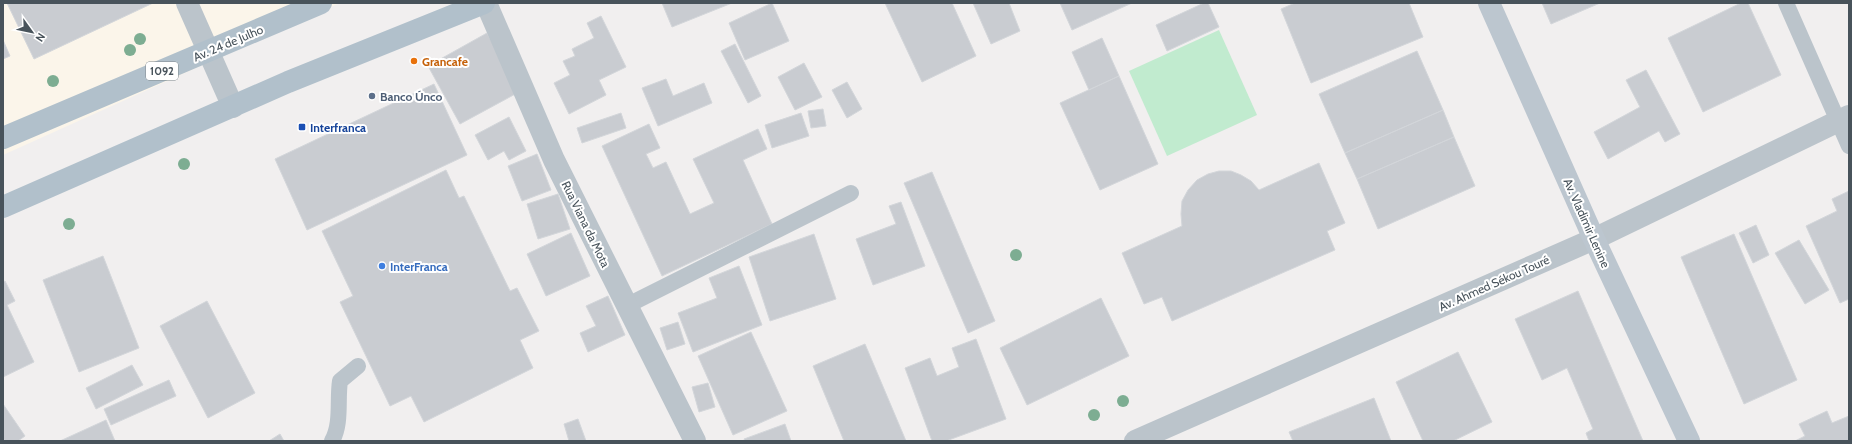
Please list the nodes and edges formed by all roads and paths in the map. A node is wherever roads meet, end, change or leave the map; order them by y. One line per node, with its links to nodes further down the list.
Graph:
1 (187, 3): 6 (street)
2 (321, 3): 6 (main road, Av. 24 de Julho / 1092)
3 (485, 3): 7 (main road); 14 (street, Rua Viana da Mota)
4 (1489, 3): 13 (main road, Av. Vladimir Lenine)
5 (1786, 3): 8 (lane)
6 (208, 52): 7 (street); 9 (main road, Av. 24 de Julho / 1092)
7 (233, 107): 12 (main road)
8 (1844, 119): 10 (lane); 13 (street, Av. Ahmed Sékou Touré)
9 (3, 138)
10 (1849, 146)
11 (851, 192): 14 (lane)
12 (3, 207)
13 (1594, 239): 18 (street, Av. Ahmed Sékou Touré); 19 (main road, Av. Vladimir Lenine)
14 (626, 306): 17 (street, Rua Viana da Mota)
15 (358, 366): 16 (lane)
16 (332, 441)
17 (695, 441)
18 (1135, 441)
19 (1689, 441)

